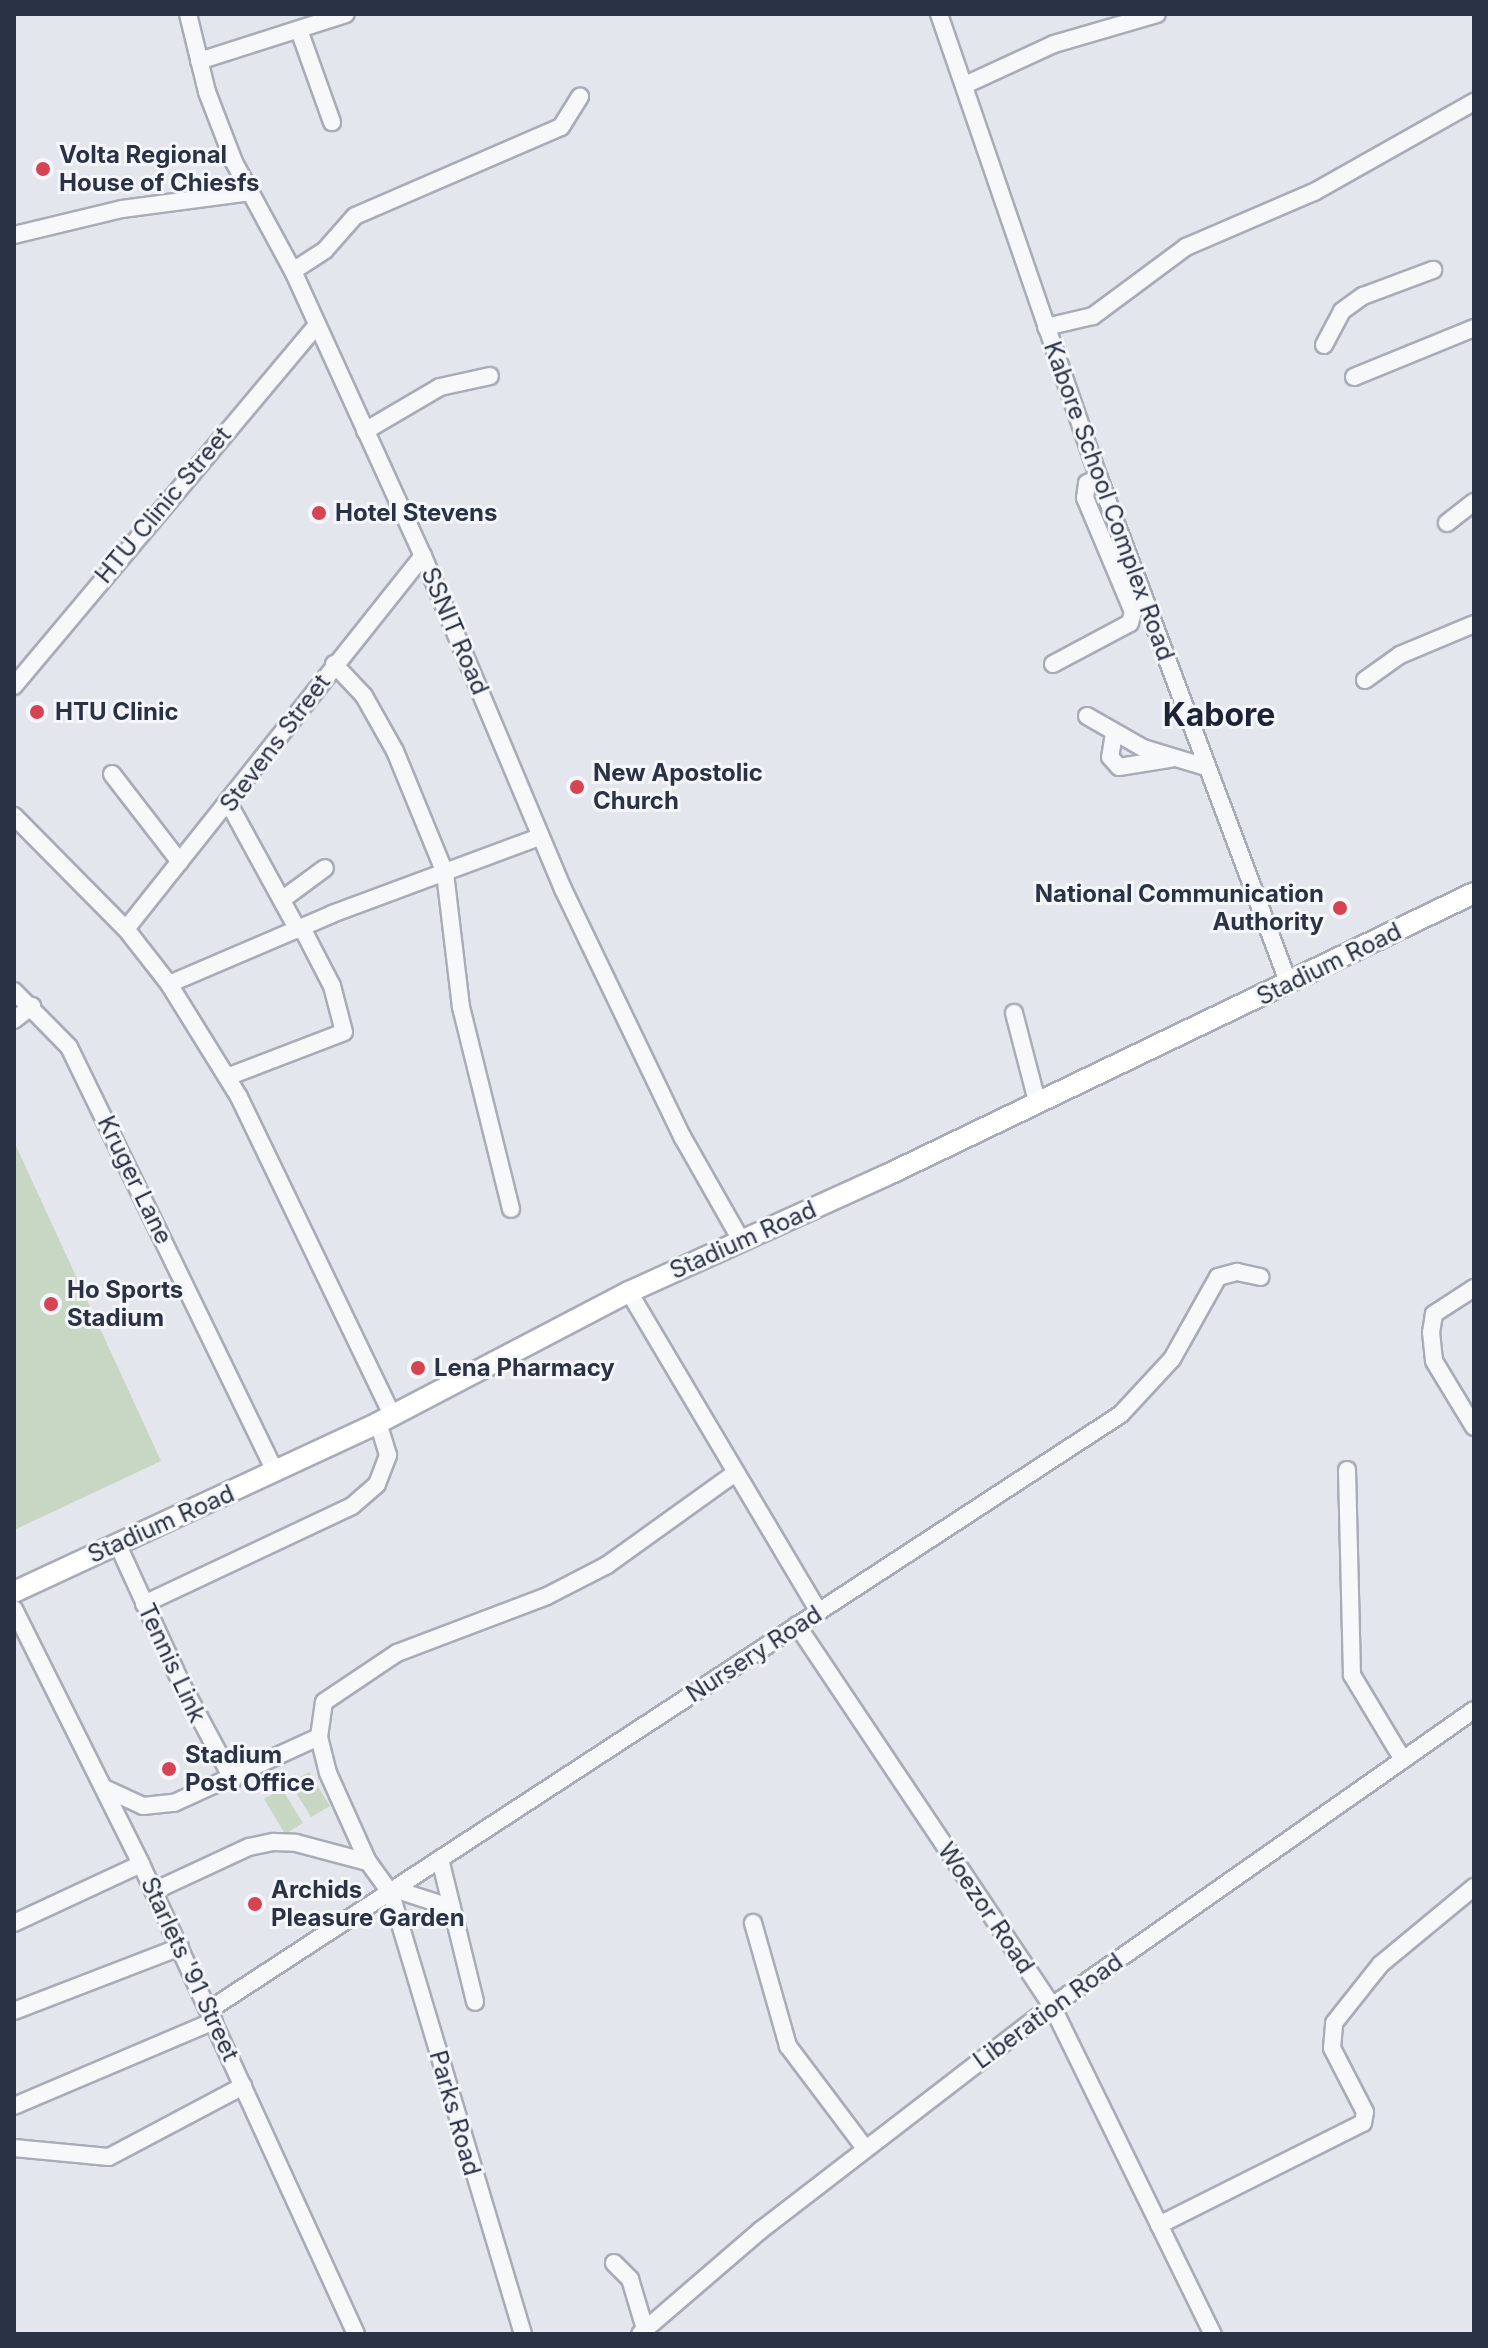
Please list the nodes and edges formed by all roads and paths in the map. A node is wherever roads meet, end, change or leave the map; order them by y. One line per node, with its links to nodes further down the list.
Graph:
1 (188, 14): 6 (street, SSNIT Road)
2 (346, 14): 5 (street)
3 (939, 14): 7 (street, Kabore School Complex Road)
4 (1157, 14): 7 (street)
5 (299, 30): 6 (street); 10 (street)
6 (199, 61): 11 (street, SSNIT Road)
7 (965, 85): 16 (street, Kabore School Complex Road)
8 (580, 96): 14 (street)
9 (1474, 102): 16 (street)
10 (332, 122)
11 (251, 192): 12 (street); 14 (street, SSNIT Road)
12 (14, 235)
13 (1433, 270): 18 (street)
14 (293, 271): 15 (street, SSNIT Road)
15 (315, 327): 21 (street, SSNIT Road); 30 (street, HTU Clinic Street)
16 (1046, 327): 22 (street, Kabore School Complex Road)
17 (1474, 328): 20 (street)
18 (1324, 345)
19 (490, 376): 21 (street)
20 (1354, 377)
21 (365, 431): 25 (street, SSNIT Road)
22 (1099, 478): 28 (street); 34 (street, Kabore School Complex Road)
23 (1474, 502): 24 (street)
24 (1447, 523)
25 (423, 556): 27 (street, Stevens Street); 38 (street, SSNIT Road)
26 (1474, 624): 29 (street)
27 (334, 664): 36 (street, Stevens Street); 41 (street)
28 (1053, 664)
29 (1365, 680)
30 (14, 686)
31 (1087, 716): 32 (street)
32 (1114, 733): 33 (street); 33 (street)
33 (1176, 758): 34 (street)
34 (1206, 767): 47 (street, Kabore School Complex Road)
35 (112, 774): 39 (street)
36 (229, 804): 39 (street, Stevens Street); 43 (street)
37 (14, 816): 44 (street)
38 (539, 837): 41 (street); 55 (street, SSNIT Road)
39 (180, 862): 44 (street, Stevens Street)
40 (325, 868): 43 (street)
41 (445, 873): 45 (street); 54 (street)
42 (1474, 893): 47 (main road, Stadium Road)
43 (283, 899): 45 (street)
44 (126, 929): 46 (street)
45 (300, 929): 46 (street); 52 (street)
46 (169, 984): 52 (street)
47 (1289, 984): 53 (main road, Stadium Road)
48 (14, 991): 49 (street, Kruger Lane)
49 (32, 1006): 51 (street); 62 (street, Kruger Lane)
50 (1014, 1013): 53 (street)
51 (14, 1020)
52 (227, 1077): 59 (street)
53 (1037, 1101): 55 (main road, Stadium Road)
54 (511, 1209)
55 (741, 1240): 58 (main road, Stadium Road)
56 (1260, 1277): 68 (street, Nursery Road)
57 (1474, 1288): 60 (street)
58 (629, 1292): 59 (main road, Stadium Road); 63 (street)
59 (385, 1419): 62 (main road, Stadium Road); 66 (street)
60 (1474, 1427)
61 (1347, 1470): 72 (street)
62 (275, 1472): 64 (main road, Stadium Road)
63 (735, 1473): 68 (street); 71 (street)
64 (117, 1543): 65 (main road, Stadium Road); 66 (street, Tennis Link)
65 (14, 1592)
66 (144, 1604): 73 (street, Tennis Link)
67 (14, 1609): 74 (street, Starlets '91 Street)
68 (819, 1612): 69 (street, Nursery Road)
69 (797, 1625): 75 (street, Nursery Road); 86 (street, Woezor Road)
70 (1474, 1710): 72 (street, Liberation Road)
71 (319, 1737): 73 (street); 76 (street, Parks Road)
72 (1403, 1760): 86 (street, Liberation Road)
73 (233, 1780): 74 (street)
74 (104, 1788): 77 (street, Starlets '91 Street)
75 (440, 1859): 79 (street, Nursery Road); 81 (street)
76 (368, 1862): 79 (street, Parks Road); 80 (street)
77 (141, 1864): 80 (street, Starlets '91 Street); 82 (street)
78 (1474, 1887): 93 (street)
79 (392, 1890): 81 (street); 88 (street, Nursery Road); 97 (street, Parks Road)
80 (154, 1891): 84 (street, Starlets '91 Street)
81 (452, 1908): 85 (street)
82 (14, 1923)
83 (753, 1923): 92 (street)
84 (180, 1947): 87 (street); 88 (street, Starlets '91 Street)
85 (475, 2002)
86 (1052, 2006): 92 (street, Liberation Road); 93 (street, Woezor Road)
87 (14, 2011)
88 (212, 2016): 89 (street, Starlets '91 Street); 90 (street, Nursery Road)
89 (243, 2086): 91 (street); 96 (street, Starlets '91 Street)
90 (14, 2106)
91 (14, 2148)
92 (865, 2148): 95 (street, Liberation Road)
93 (1159, 2225): 98 (street, Woezor Road)
94 (614, 2263): 95 (street)
95 (642, 2331)
96 (356, 2334)
97 (523, 2334)
98 (1213, 2334)

